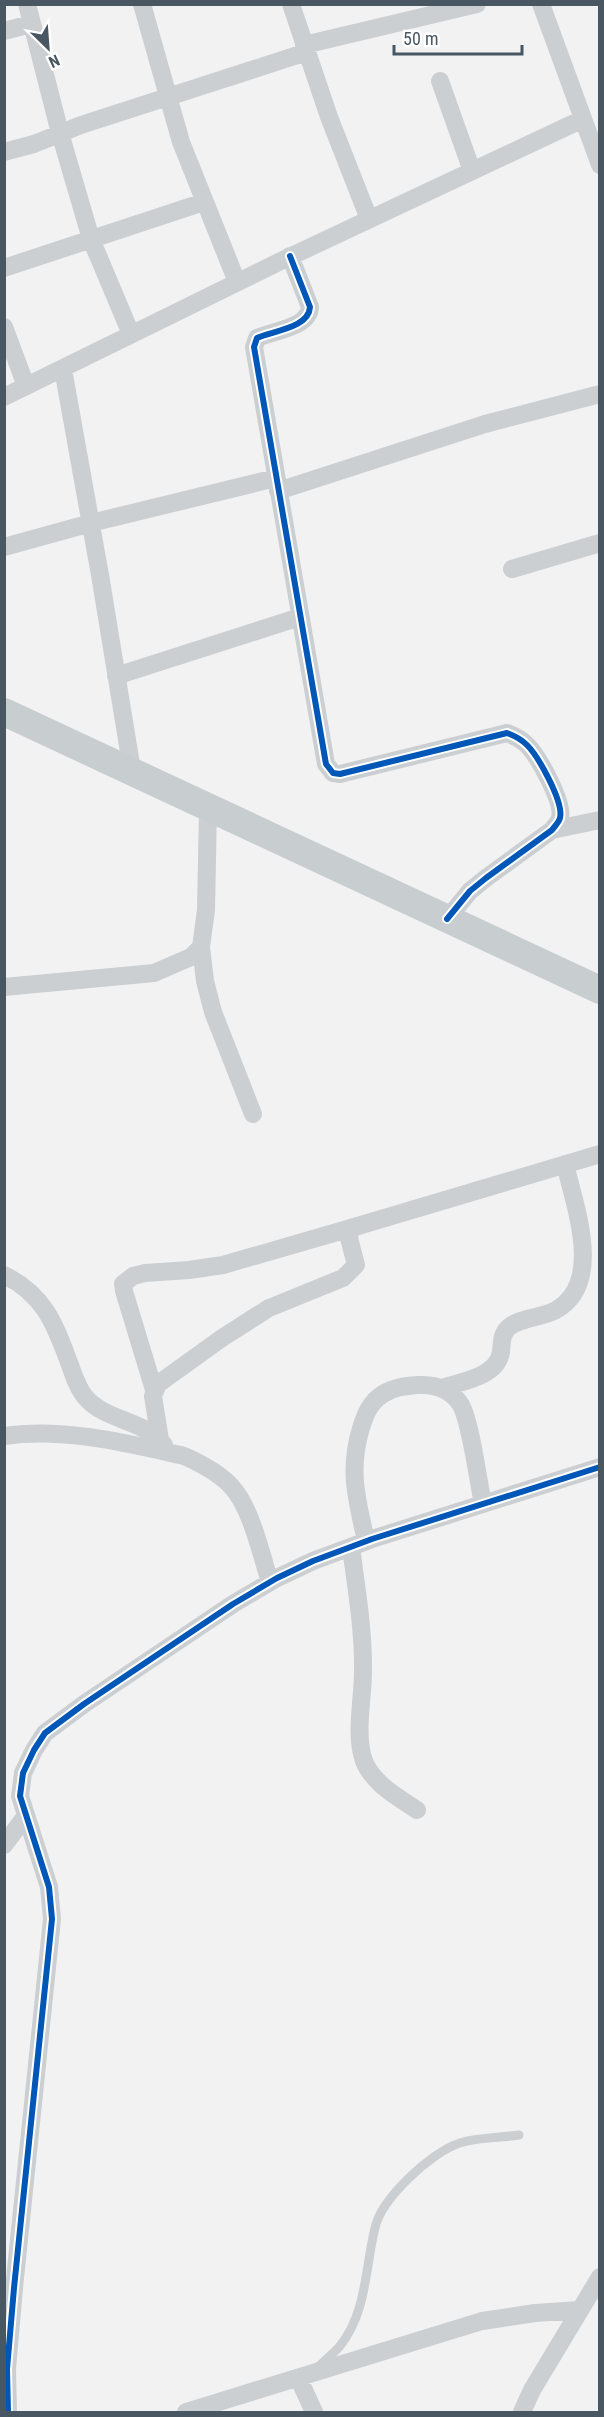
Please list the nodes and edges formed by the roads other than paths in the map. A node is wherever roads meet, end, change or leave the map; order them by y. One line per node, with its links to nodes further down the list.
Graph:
1 (27, 4): 7 (street)
2 (142, 4): 11 (street)
3 (291, 4): 9 (street)
4 (477, 4): 6 (street)
5 (541, 4): 12 (street)
6 (417, 11): 9 (street)
7 (31, 24): 8 (street); 13 (street)
8 (4, 31)
9 (306, 48): 11 (street); 18 (street)
10 (440, 81): 16 (street)
11 (167, 98): 13 (street); 17 (street)
12 (590, 129): 15 (street); 16 (street)
13 (60, 134): 14 (street); 19 (street)
14 (4, 152)
15 (600, 165)
16 (472, 171): 18 (street)
17 (204, 202): 19 (street); 22 (street)
18 (369, 219): 20 (street)
19 (92, 239): 21 (street); 24 (street)
20 (290, 256): 22 (street); 29 (street)
21 (4, 268)
22 (237, 282): 24 (street)
23 (4, 327): 26 (street)
24 (131, 334): 25 (street)
25 (63, 369): 26 (street); 30 (street)
26 (27, 386): 28 (street)
27 (600, 394): 29 (street)
28 (4, 397)
29 (277, 485): 30 (street); 34 (street)
30 (91, 523): 32 (street); 35 (street)
31 (600, 543): 33 (street)
32 (4, 547)
33 (512, 569)
34 (300, 617): 35 (street); 40 (street)
35 (116, 676): 37 (street)
36 (4, 712): 37 (main road)
37 (132, 770): 38 (main road)
38 (208, 808): 41 (main road); 42 (street)
39 (599, 821): 40 (street)
40 (552, 830): 41 (street)
41 (447, 919): 44 (main road)
42 (201, 947): 43 (street); 45 (street)
43 (4, 987)
44 (600, 990)
45 (253, 1114)
46 (600, 1154): 47 (street)
47 (565, 1164): 48 (street); 49 (street)
48 (351, 1228): 52 (street); 52 (street)
49 (591, 1273): 51 (street)
50 (4, 1275): 54 (street)
51 (442, 1388): 56 (street); 57 (street)
52 (154, 1390): 54 (street)
53 (4, 1436): 54 (street)
54 (164, 1446): 58 (street)
55 (600, 1467): 56 (street)
56 (483, 1504): 57 (street)
57 (358, 1544): 58 (street); 59 (street)
58 (270, 1582): 60 (street)
59 (417, 1810)
60 (25, 1817): 61 (street); 67 (street)
61 (4, 1845)
62 (519, 2135): 65 (lane)
63 (600, 2277): 64 (street)
64 (579, 2310): 65 (street); 70 (street)
65 (304, 2377): 66 (street); 69 (street)
66 (205, 2410): 68 (street)
67 (8, 2412)
68 (186, 2412)
69 (314, 2412)
70 (522, 2412)

